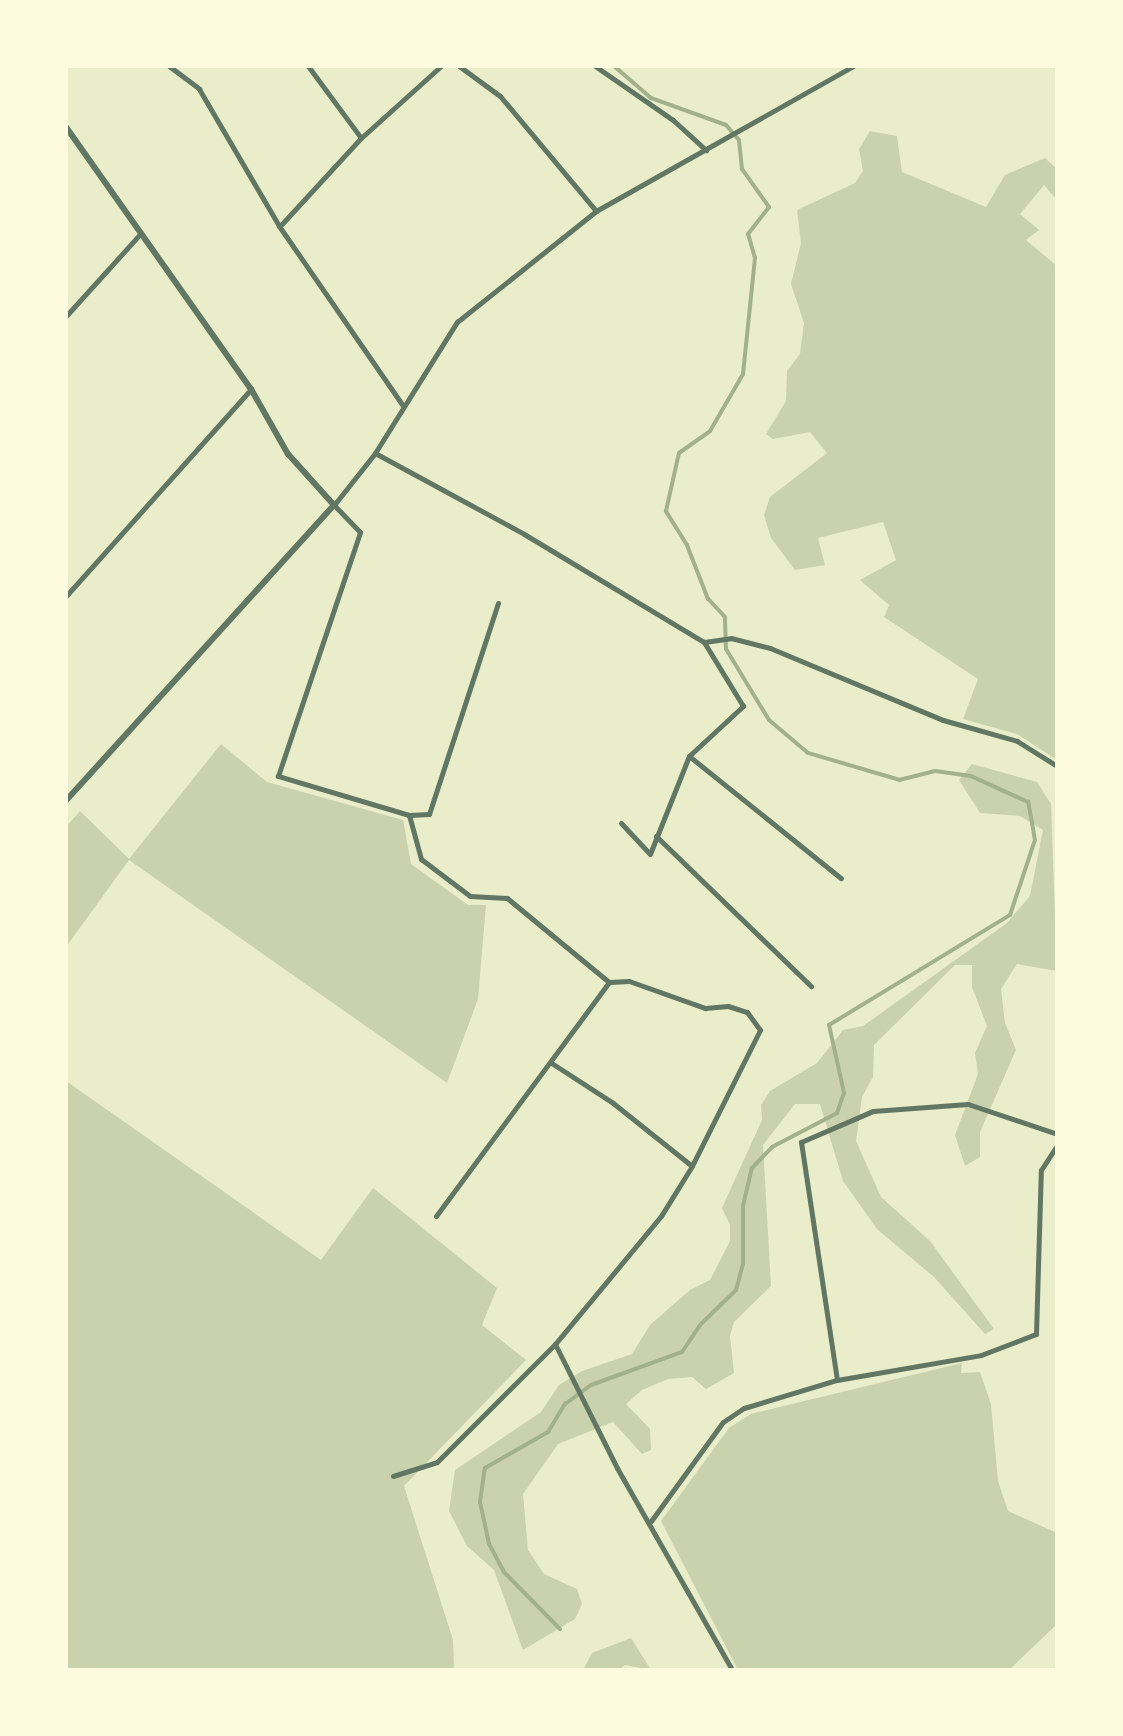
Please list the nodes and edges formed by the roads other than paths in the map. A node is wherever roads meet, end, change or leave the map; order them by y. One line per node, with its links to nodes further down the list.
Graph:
1 (169, 66): 11 (street)
2 (308, 66): 8 (street)
3 (441, 66): 8 (street)
4 (459, 66): 10 (street)
5 (595, 66): 9 (street)
6 (853, 66): 9 (street)
7 (66, 127): 12 (street)
8 (361, 138): 11 (street)
9 (706, 150): 10 (street)
10 (596, 211): 15 (street)
11 (279, 226): 15 (street)
12 (141, 233): 13 (street); 14 (street)
13 (66, 316)
14 (251, 389): 17 (street); 18 (street)
15 (404, 406): 16 (street)
16 (375, 453): 17 (street); 20 (street)
17 (334, 505): 23 (street); 24 (street)
18 (66, 596)
19 (498, 603): 24 (street)
20 (704, 642): 21 (street); 22 (street)
21 (689, 756): 26 (street); 27 (street)
22 (1057, 766)
23 (66, 801)
24 (409, 815): 28 (street)
25 (621, 823): 26 (street)
26 (656, 836): 29 (street)
27 (841, 878)
28 (609, 982): 30 (street); 33 (street)
29 (811, 986)
30 (553, 1064): 33 (street); 34 (street)
31 (1057, 1134): 36 (street)
32 (1057, 1145): 36 (street)
33 (692, 1166): 35 (street)
34 (436, 1216)
35 (555, 1344): 37 (street); 38 (street)
36 (837, 1380): 38 (street)
37 (393, 1476)
38 (651, 1521): 39 (street)
39 (732, 1670)

